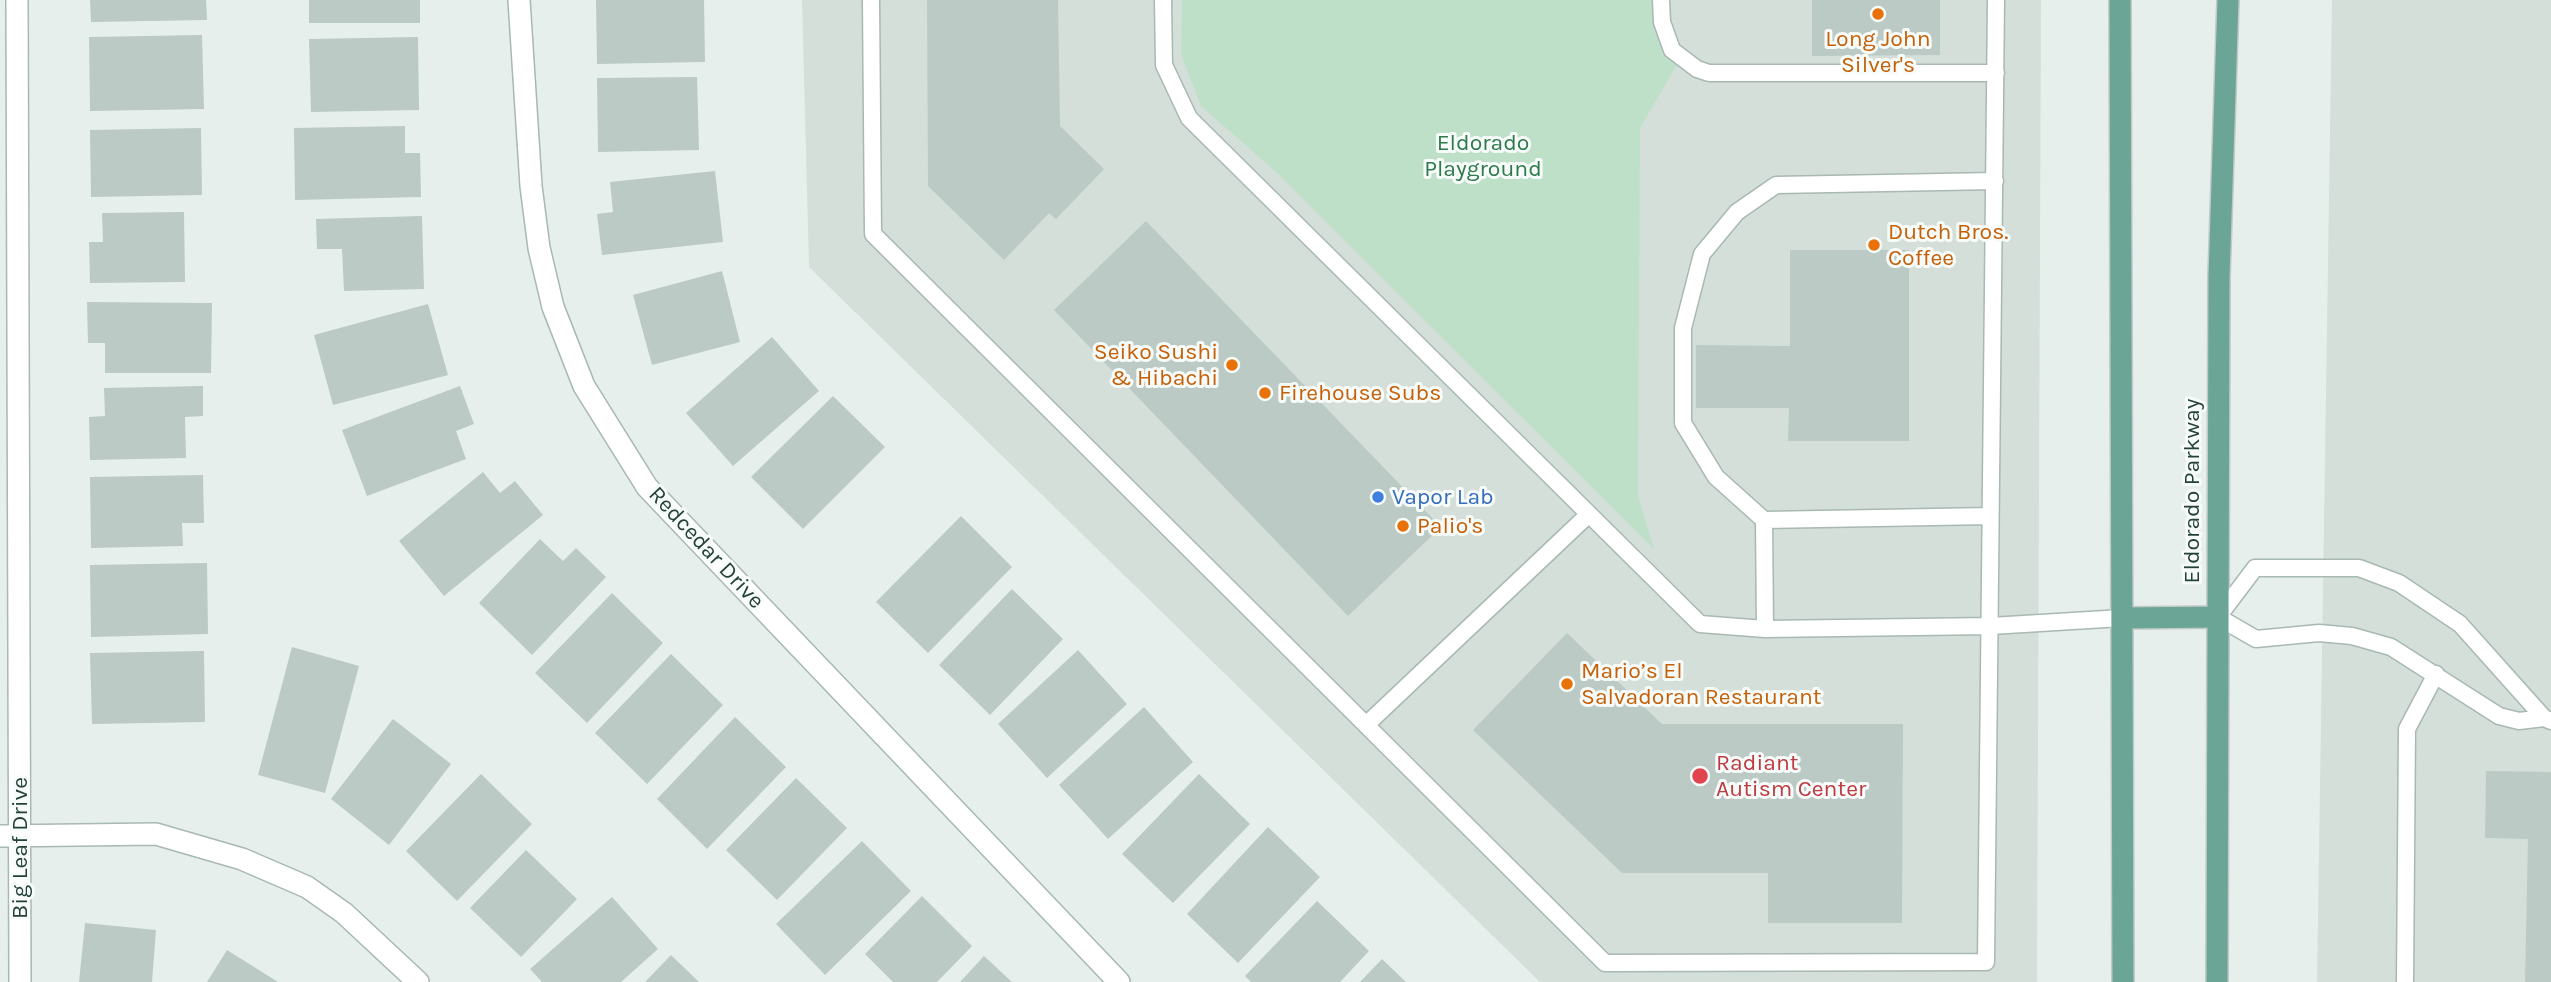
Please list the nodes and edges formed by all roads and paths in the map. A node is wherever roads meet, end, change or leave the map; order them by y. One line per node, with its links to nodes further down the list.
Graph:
1 (17, 0): 21 (street, Big Leaf Drive)
2 (519, 0): 24 (street, Redcedar Drive)
3 (871, 0): 20 (lane)
4 (1163, 0): 11 (lane)
5 (1661, 0): 9 (lane)
6 (1996, 0): 9 (lane)
7 (2120, 0): 15 (main road)
8 (2228, 0): 14 (main road, Eldorado Parkway)
9 (1996, 73): 10 (lane)
10 (1995, 181): 12 (lane); 13 (lane)
11 (1589, 514): 17 (lane); 20 (lane)
12 (1990, 516): 13 (lane); 16 (lane)
13 (1764, 520): 17 (lane)
14 (2218, 617): 15 (main road); 18 (lane); 19 (lane); 26 (main road, Eldorado Parkway)
15 (2122, 618): 16 (lane); 25 (main road)
16 (1992, 626): 17 (lane); 20 (lane)
17 (1765, 629)
18 (2436, 674): 19 (lane); 27 (lane)
19 (2547, 720)
20 (1366, 725)
21 (10, 836): 22 (street, Big Leaf Drive); 23 (street)
22 (20, 982)
23 (418, 982)
24 (1119, 982)
25 (2123, 982)
26 (2217, 982)
27 (2405, 982)

